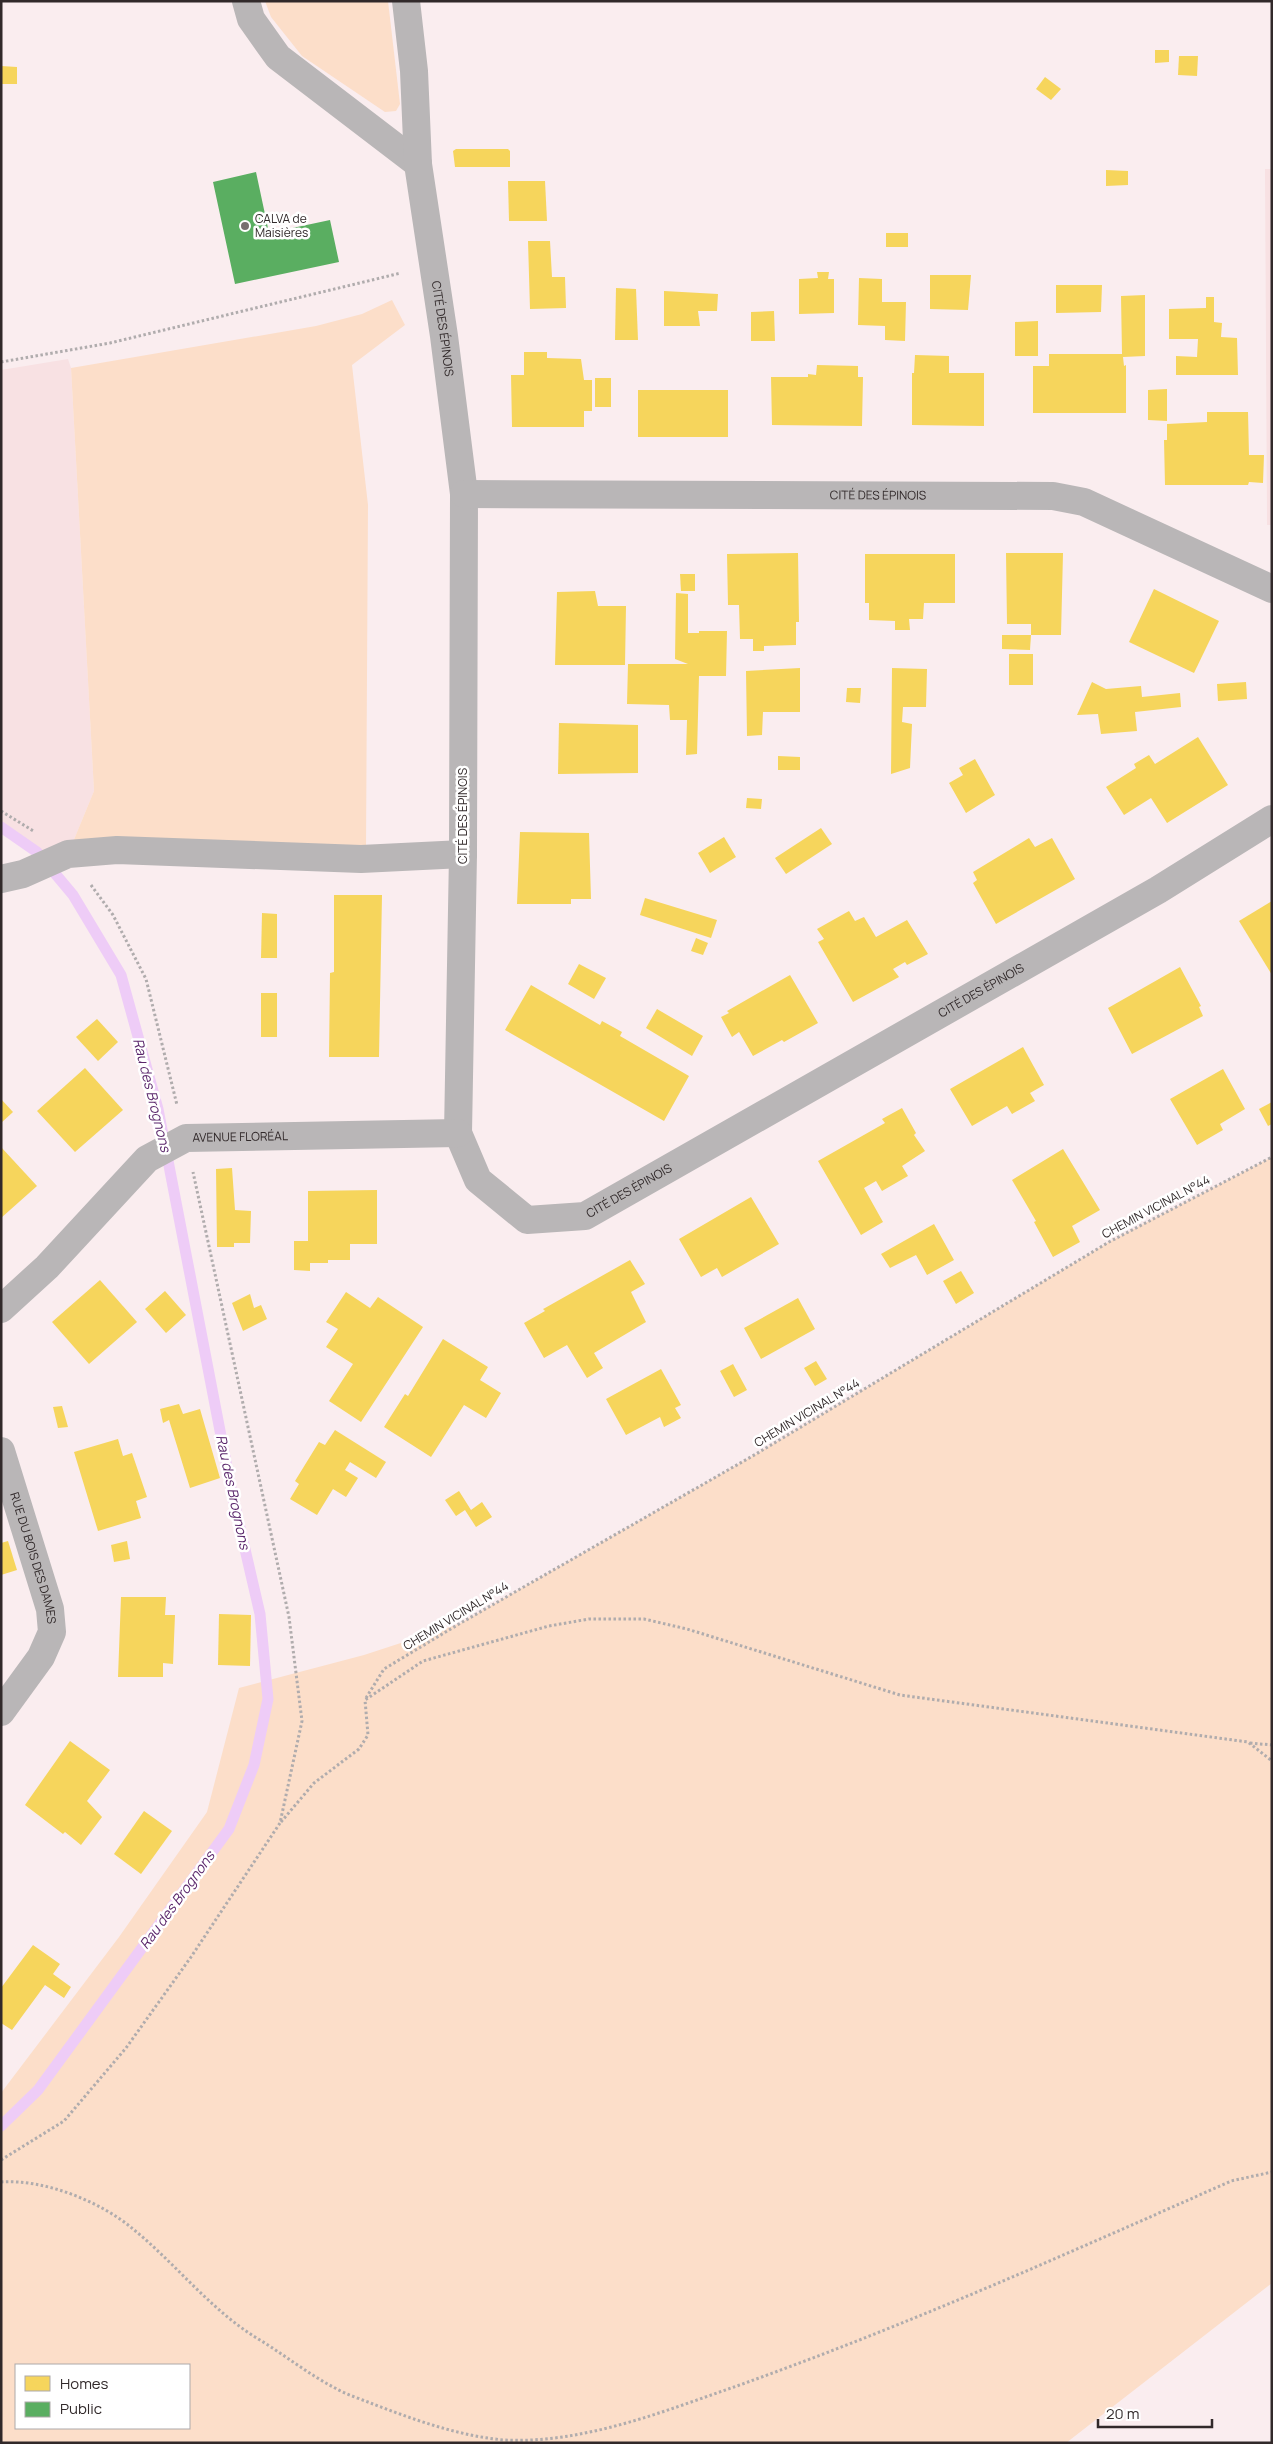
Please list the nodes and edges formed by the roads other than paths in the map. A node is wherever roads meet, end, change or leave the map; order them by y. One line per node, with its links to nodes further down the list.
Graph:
1 (246, 1): 3 (street)
2 (406, 1): 3 (street, CITÉ DES ÉPINOIS)
3 (418, 164): 4 (street, CITÉ DES ÉPINOIS)
4 (464, 494): 5 (street, CITÉ DES ÉPINOIS); 7 (street, CITÉ DES ÉPINOIS)
5 (1272, 589)
6 (1272, 819): 9 (street, CITÉ DES ÉPINOIS)
7 (463, 854): 8 (street); 9 (street, CITÉ DES ÉPINOIS)
8 (12, 876)
9 (458, 1133): 10 (street, AVENUE FLORÉAL)
10 (1, 1309)
11 (1, 1451): 12 (street, RUE DU BOIS DES DAMES)
12 (1, 1712)

